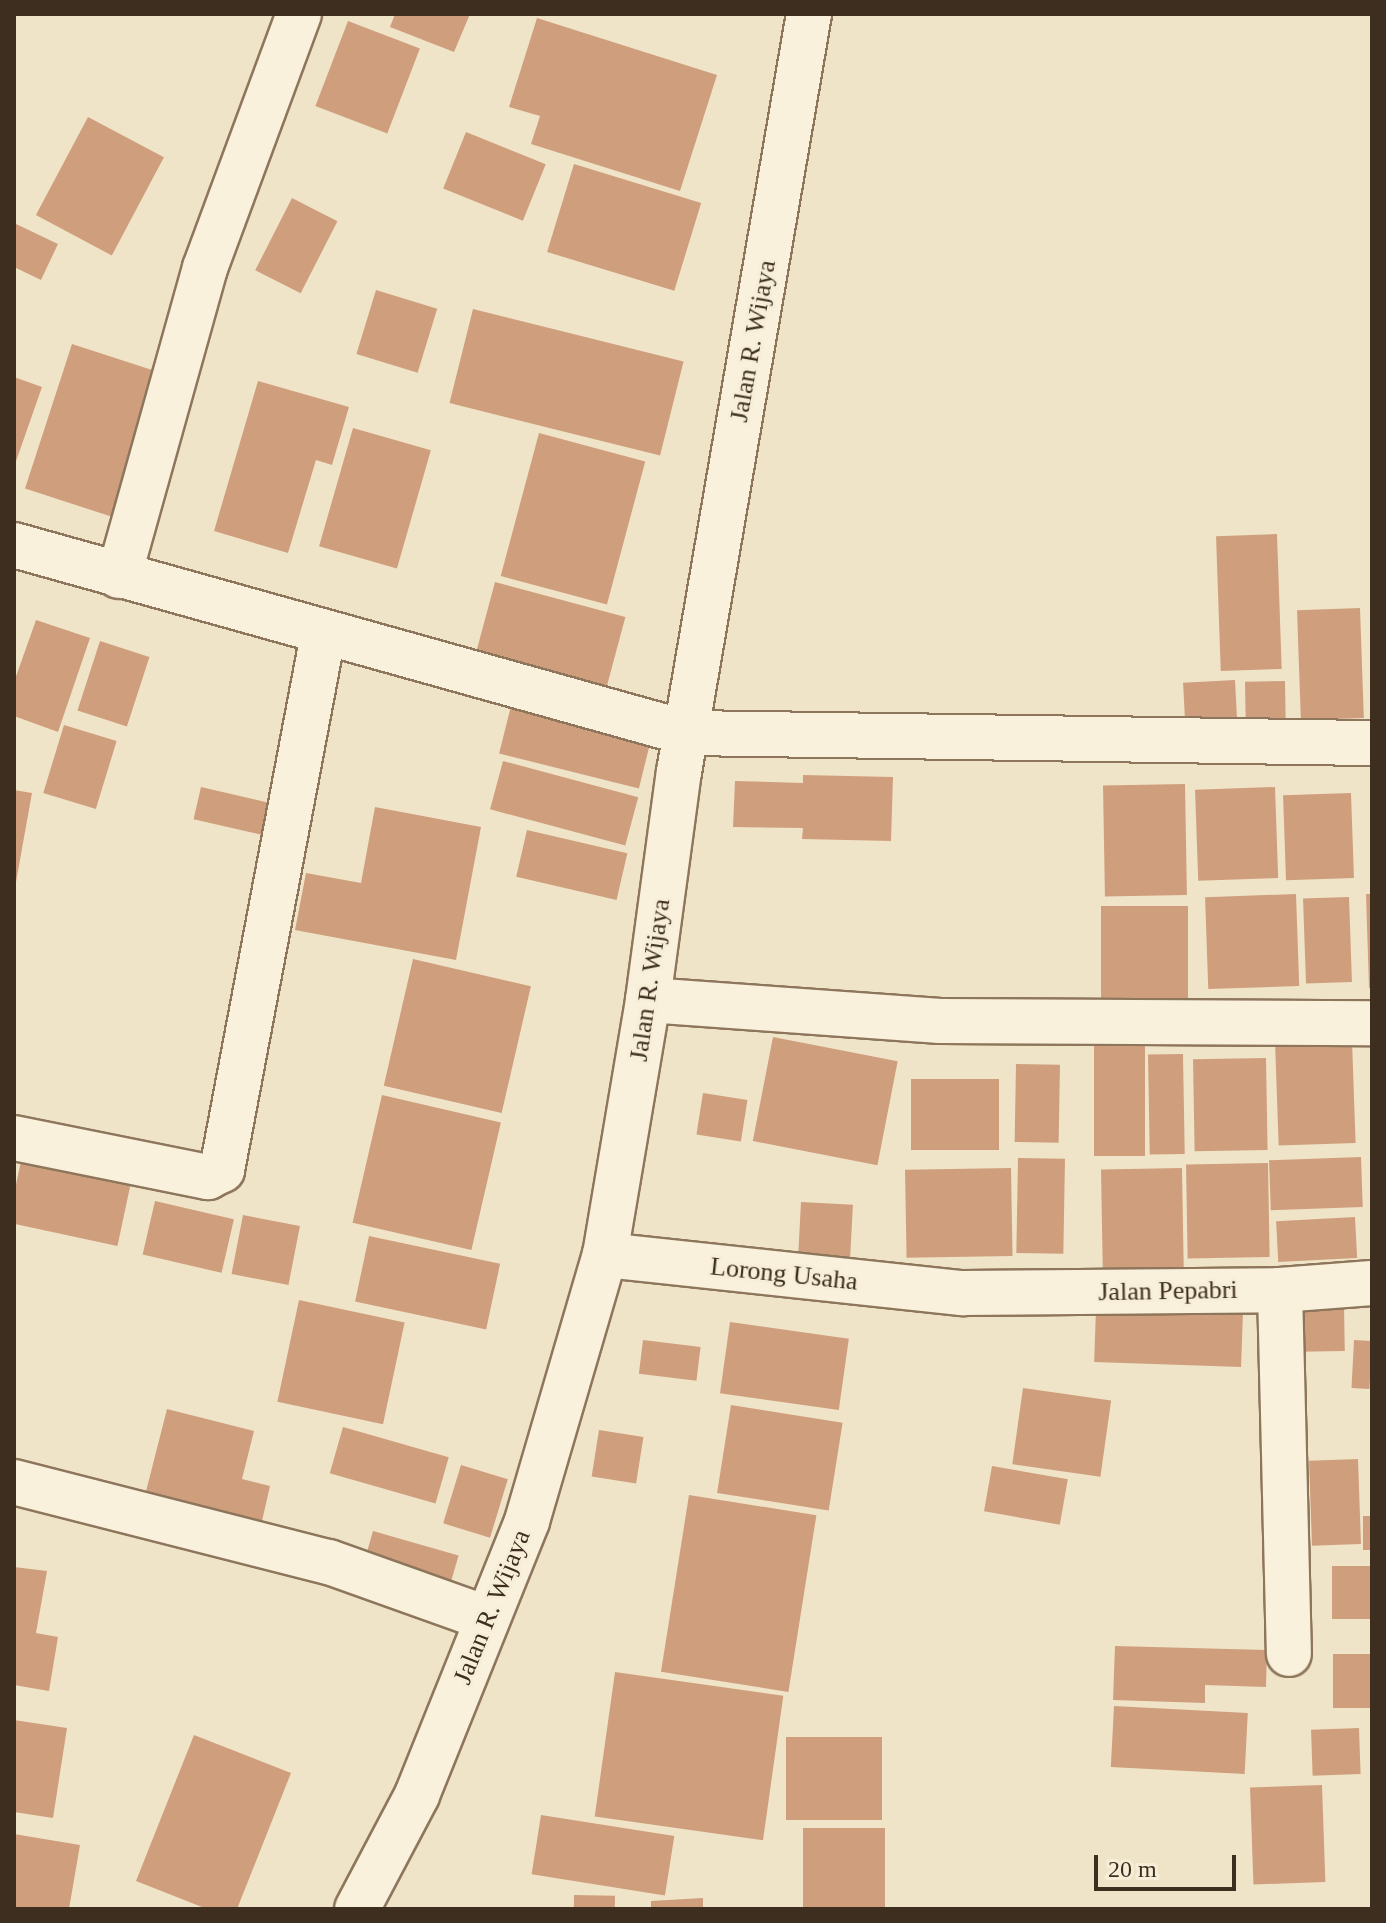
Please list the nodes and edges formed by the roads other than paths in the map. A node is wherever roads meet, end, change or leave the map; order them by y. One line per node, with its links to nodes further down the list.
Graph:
1 (299, 14): 4 (street)
2 (809, 14): 6 (street, Jalan R. Wijaya)
3 (14, 545): 4 (street)
4 (119, 576): 5 (street)
5 (323, 635): 6 (street); 10 (street)
6 (687, 733): 7 (street); 8 (street, Jalan R. Wijaya)
7 (1372, 743)
8 (648, 1000): 9 (street); 11 (street, Jalan R. Wijaya)
9 (1372, 1023)
10 (14, 1138)
11 (605, 1255): 14 (street, Lorong Usaha); 16 (street, Jalan R. Wijaya)
12 (1372, 1283): 13 (street, Jalan Pepabri)
13 (1280, 1290): 14 (street, Jalan Pepabri); 17 (street)
14 (963, 1293)
15 (14, 1482): 16 (street)
16 (486, 1618): 18 (street, Jalan R. Wijaya)
17 (1289, 1654)
18 (357, 1909)

